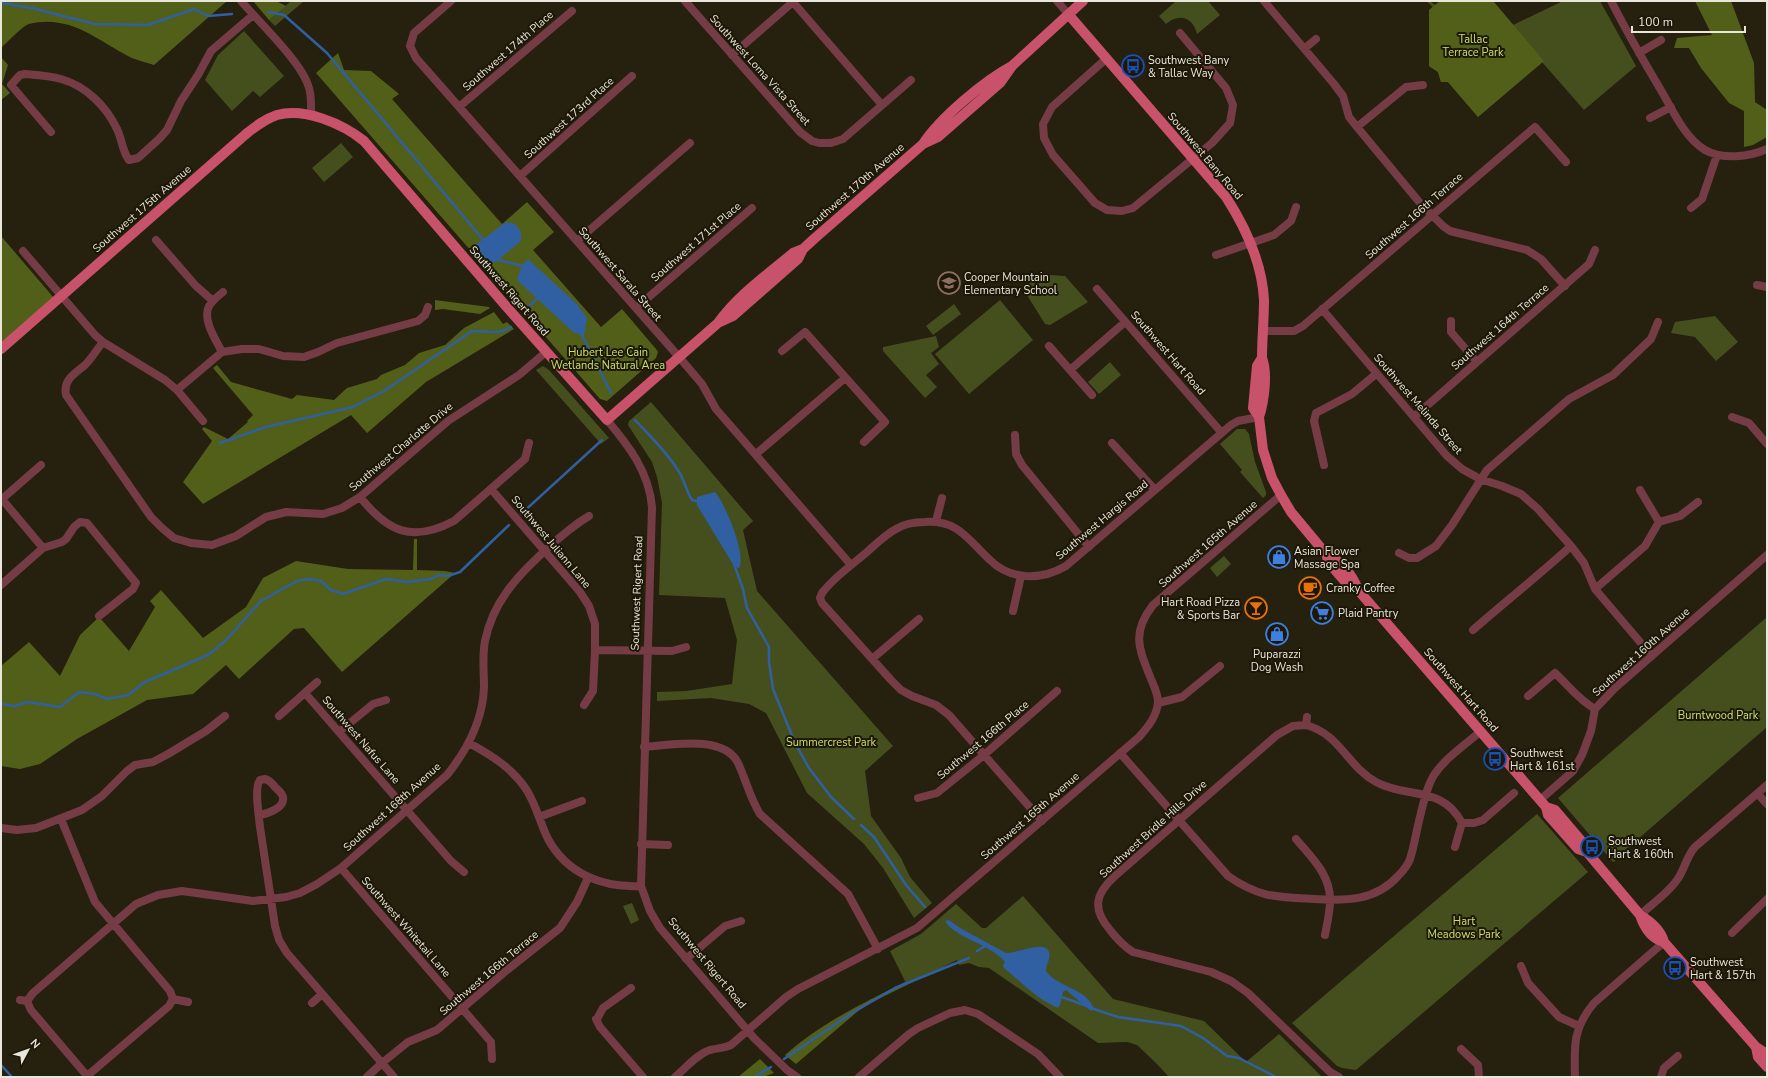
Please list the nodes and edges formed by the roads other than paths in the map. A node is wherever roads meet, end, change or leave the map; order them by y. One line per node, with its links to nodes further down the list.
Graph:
1 (241, 1): 10 (street)
2 (450, 1): 23 (street, Southwest Sarala Street)
3 (685, 1): 17 (street, Southwest Loma Vista Street)
4 (793, 1): 17 (street); 22 (street)
5 (1057, 1): 11 (street, Southwest Bany Road)
6 (1083, 1): 11 (main road, Southwest 170th Avenue)
7 (1264, 1): 15 (street)
8 (1611, 1): 16 (street)
9 (572, 11): 23 (street, Southwest 174th Place)
10 (253, 15): 25 (street); 28 (street)
11 (1069, 15): 18 (main road, Southwest Bany Road); 65 (main road, Southwest 170th Avenue)
12 (1180, 33): 32 (street)
13 (1316, 39): 15 (street)
14 (1661, 40): 16 (street)
15 (1305, 48): 27 (street)
16 (1639, 53): 24 (street)
17 (732, 55): 22 (street, Southwest Loma Vista Street)
18 (1107, 58): 32 (main road, Southwest Bany Road); 32 (street)
19 (632, 76): 34 (street, Southwest 173rd Place)
20 (911, 80): 22 (street)
21 (1423, 84): 27 (street)
22 (882, 105)
23 (459, 107): 34 (street, Southwest Sarala Street)
24 (1670, 107): 26 (street); 31 (street)
25 (311, 116): 50 (main road, Southwest 175th Avenue); 64 (main road, Southwest Rigert Road)
26 (1650, 118)
27 (1357, 127): 38 (street)
28 (52, 132)
29 (690, 143): 40 (street)
30 (1767, 149): 31 (street)
31 (1717, 155): 37 (street)
32 (1193, 158): 41 (main road, Southwest Bany Road)
33 (1566, 162): 38 (street, Southwest 166th Terrace)
34 (520, 176): 40 (street, Southwest Sarala Street)
35 (1296, 206): 41 (street)
36 (752, 208): 53 (street, Southwest 171st Place)
37 (1691, 208)
38 (1431, 215): 46 (street); 54 (street, Southwest 166th Terrace)
39 (156, 240): 51 (street)
40 (578, 241): 53 (street, Southwest Sarala Street)
41 (1252, 244): 44 (street); 58 (main road, Southwest Bany Road)
42 (1595, 250): 46 (street, Southwest 164th Terrace)
43 (23, 251): 50 (street)
44 (1216, 255)
45 (1758, 285): 47 (street)
46 (1565, 286): 66 (street, Southwest 164th Terrace)
47 (1767, 287)
48 (1097, 289): 56 (street, Southwest Hart Road)
49 (223, 292): 51 (street)
50 (61, 296): 59 (street); 61 (main road, Southwest 175th Avenue)
51 (213, 302): 63 (street)
52 (428, 307): 63 (street)
53 (636, 308): 65 (street, Southwest Sarala Street)
54 (1322, 309): 58 (street, Southwest 166th Terrace); 68 (street, Southwest Melinda Street)
55 (1451, 321): 66 (street)
56 (1125, 322): 67 (street); 77 (street, Southwest Hart Road)
57 (1658, 322): 86 (street)
58 (1263, 331): 72 (main road, Southwest Bany Road)
59 (102, 342): 70 (street); 91 (street, Southwest Charlotte Drive)
60 (1049, 346): 67 (street)
61 (1, 349)
62 (782, 351): 69 (street)
63 (222, 352): 70 (street)
64 (546, 352): 75 (main road, Southwest Rigert Road); 91 (street, Southwest Charlotte Drive)
65 (679, 357): 75 (main road, Southwest 170th Avenue); 83 (street, Southwest Sarala Street)
66 (1477, 362): 73 (street, Southwest 164th Terrace)
67 (1070, 370): 71 (street)
68 (1376, 374): 73 (street, Southwest Melinda Street); 85 (street)
69 (845, 378): 79 (street); 83 (street)
70 (177, 390): 76 (street)
71 (1092, 395)
72 (1259, 417): 77 (street, Southwest Hargis Road); 90 (main road, Southwest Bany Road)
73 (1414, 417): 86 (street, Southwest Melinda Street)
74 (1732, 417): 82 (street)
75 (607, 420): 114 (street, Southwest Rigert Road)
76 (203, 421)
77 (1221, 432): 88 (street, Southwest Hargis Road)
78 (1016, 435): 99 (street)
79 (864, 442)
80 (528, 443): 87 (street)
81 (1112, 443): 88 (street)
82 (1767, 444)
83 (756, 454): 104 (street, Southwest Sarala Street)
84 (40, 465): 92 (street)
85 (1324, 466)
86 (1480, 479): 98 (street, Southwest Melinda Street); 102 (street)
87 (491, 489): 91 (street); 101 (street, Southwest Juliann Lane)
88 (1155, 490): 99 (street, Southwest Hargis Road)
89 (1640, 490): 97 (street)
90 (1281, 496): 123 (street, Southwest 165th Avenue); 128 (main road, Southwest Hart Road)
91 (360, 497)
92 (1, 498): 100 (street)
93 (942, 498): 96 (street)
94 (1698, 502): 97 (street)
95 (589, 516): 101 (street, Southwest 168th Avenue)
96 (936, 521): 104 (street, Southwest Hargis Road); 105 (street, Southwest Hargis Road)
97 (1659, 522): 107 (street)
98 (1571, 546): 107 (street, Southwest Melinda Street); 111 (street)
99 (1089, 547): 105 (street, Southwest Hargis Road)
100 (44, 548): 106 (street); 109 (street)
101 (545, 551): 113 (street, Southwest Juliann Lane); 130 (street, Southwest 168th Avenue)
102 (1399, 553)
103 (1767, 555): 115 (street, Southwest 160th Avenue)
104 (851, 565): 116 (street, Southwest Hargis Road)
105 (1021, 576): 108 (street)
106 (1, 585)
107 (1595, 590): 115 (street, Southwest Melinda Street)
108 (1013, 611)
109 (99, 616)
110 (919, 619): 116 (street)
111 (1473, 630)
112 (686, 647): 114 (street)
113 (595, 650): 114 (street); 124 (street, Southwest Juliann Lane)
114 (646, 651): 131 (street, Southwest Rigert Road)
115 (1652, 656): 125 (street, Southwest 160th Avenue)
116 (872, 659): 133 (street, Southwest Hargis Road)
117 (1220, 666): 123 (street)
118 (317, 682): 120 (street)
119 (1057, 691): 133 (street, Southwest 166th Place)
120 (305, 693): 127 (street); 129 (street, Southwest Nafus Lane)
121 (1528, 696): 125 (street)
122 (386, 700): 129 (street)
123 (1158, 703): 132 (street, Southwest 165th Avenue)
124 (584, 705)
125 (1595, 709): 140 (street, Southwest 160th Avenue)
126 (225, 716): 145 (street)
127 (279, 716)
128 (1481, 731): 137 (street); 140 (main road, Southwest Hart Road)
129 (339, 732): 142 (street, Southwest Nafus Lane)
130 (469, 743): 142 (street, Southwest 168th Avenue); 144 (street)
131 (644, 747): 151 (street, Southwest Rigert Road); 167 (street)
132 (1120, 753): 146 (street); 147 (street, Southwest 165th Avenue)
133 (984, 755): 138 (street, Southwest 166th Place); 147 (street, Southwest Hargis Road)
134 (1767, 785): 136 (street)
135 (1514, 793): 148 (street)
136 (1758, 794): 141 (street); 161 (street)
137 (1425, 796): 146 (street, Southwest Bridle Hills Drive); 148 (street, Southwest Bridle Hills Drive); 159 (street)
138 (918, 798)
139 (582, 801): 144 (street)
140 (1543, 803): 161 (main road, Southwest Hart Road)
141 (1767, 804)
142 (407, 810): 154 (street, Southwest 168th Avenue); 155 (street, Southwest Nafus Lane)
143 (259, 815): 158 (street)
144 (539, 817): 156 (street)
145 (61, 819): 149 (street); 163 (street)
146 (1179, 820): 159 (street); 193 (street, Southwest Bridle Hills Drive)
147 (1042, 821): 167 (street, Southwest 165th Avenue)
148 (1462, 823): 153 (street)
149 (1, 828)
150 (1296, 839): 159 (street)
151 (641, 844): 152 (street); 157 (street, Southwest Rigert Road)
152 (668, 845)
153 (1455, 848)
154 (341, 868): 158 (street, Southwest 168th Avenue); 175 (street, Southwest Whitetail Lane)
155 (464, 872)
156 (588, 878): 157 (street); 175 (street, Southwest 166th Terrace)
157 (641, 886): 168 (street, Southwest Rigert Road)
158 (271, 899): 163 (street, Southwest 168th Avenue); 171 (street)
159 (1330, 900): 165 (street)
160 (1767, 900): 164 (street)
161 (1640, 915): 166 (main road, Southwest Hart Road)
162 (741, 921): 168 (street)
163 (112, 924): 172 (street); 185 (street, Southwest 168th Avenue)
164 (1732, 933)
165 (1325, 935)
166 (1664, 942): 176 (street); 178 (main road, Southwest Hart Road)
167 (878, 949): 177 (street, Southwest 165th Avenue)
168 (686, 959): 177 (street, Southwest Rigert Road)
169 (1521, 966): 176 (street)
170 (631, 988): 188 (street)
171 (322, 994): 174 (street); 183 (street)
172 (173, 999): 173 (street); 185 (street)
173 (188, 1002)
174 (312, 1003)
175 (462, 1009): 182 (street, Southwest Whitetail Lane); 183 (street, Southwest 166th Terrace)
176 (1580, 1026): 195 (street)
177 (748, 1030): 189 (street, Southwest 165th Avenue); 190 (street, Southwest Rigert Road)
178 (1756, 1047): 180 (main road, Southwest Hart Road); 184 (main road, Southwest Hart Road)
179 (1461, 1048): 194 (street)
180 (1767, 1054)
181 (1678, 1056): 196 (street)
182 (492, 1059)
183 (382, 1063): 186 (street, Southwest 166th Terrace); 187 (street)
184 (1767, 1067)
185 (88, 1077)
186 (367, 1077)
187 (394, 1077)
188 (644, 1077)
189 (675, 1077)
190 (797, 1077)
191 (859, 1077): 192 (street)
192 (1060, 1077)
193 (1339, 1077)
194 (1479, 1077)
195 (1575, 1077)
196 (1661, 1077)

